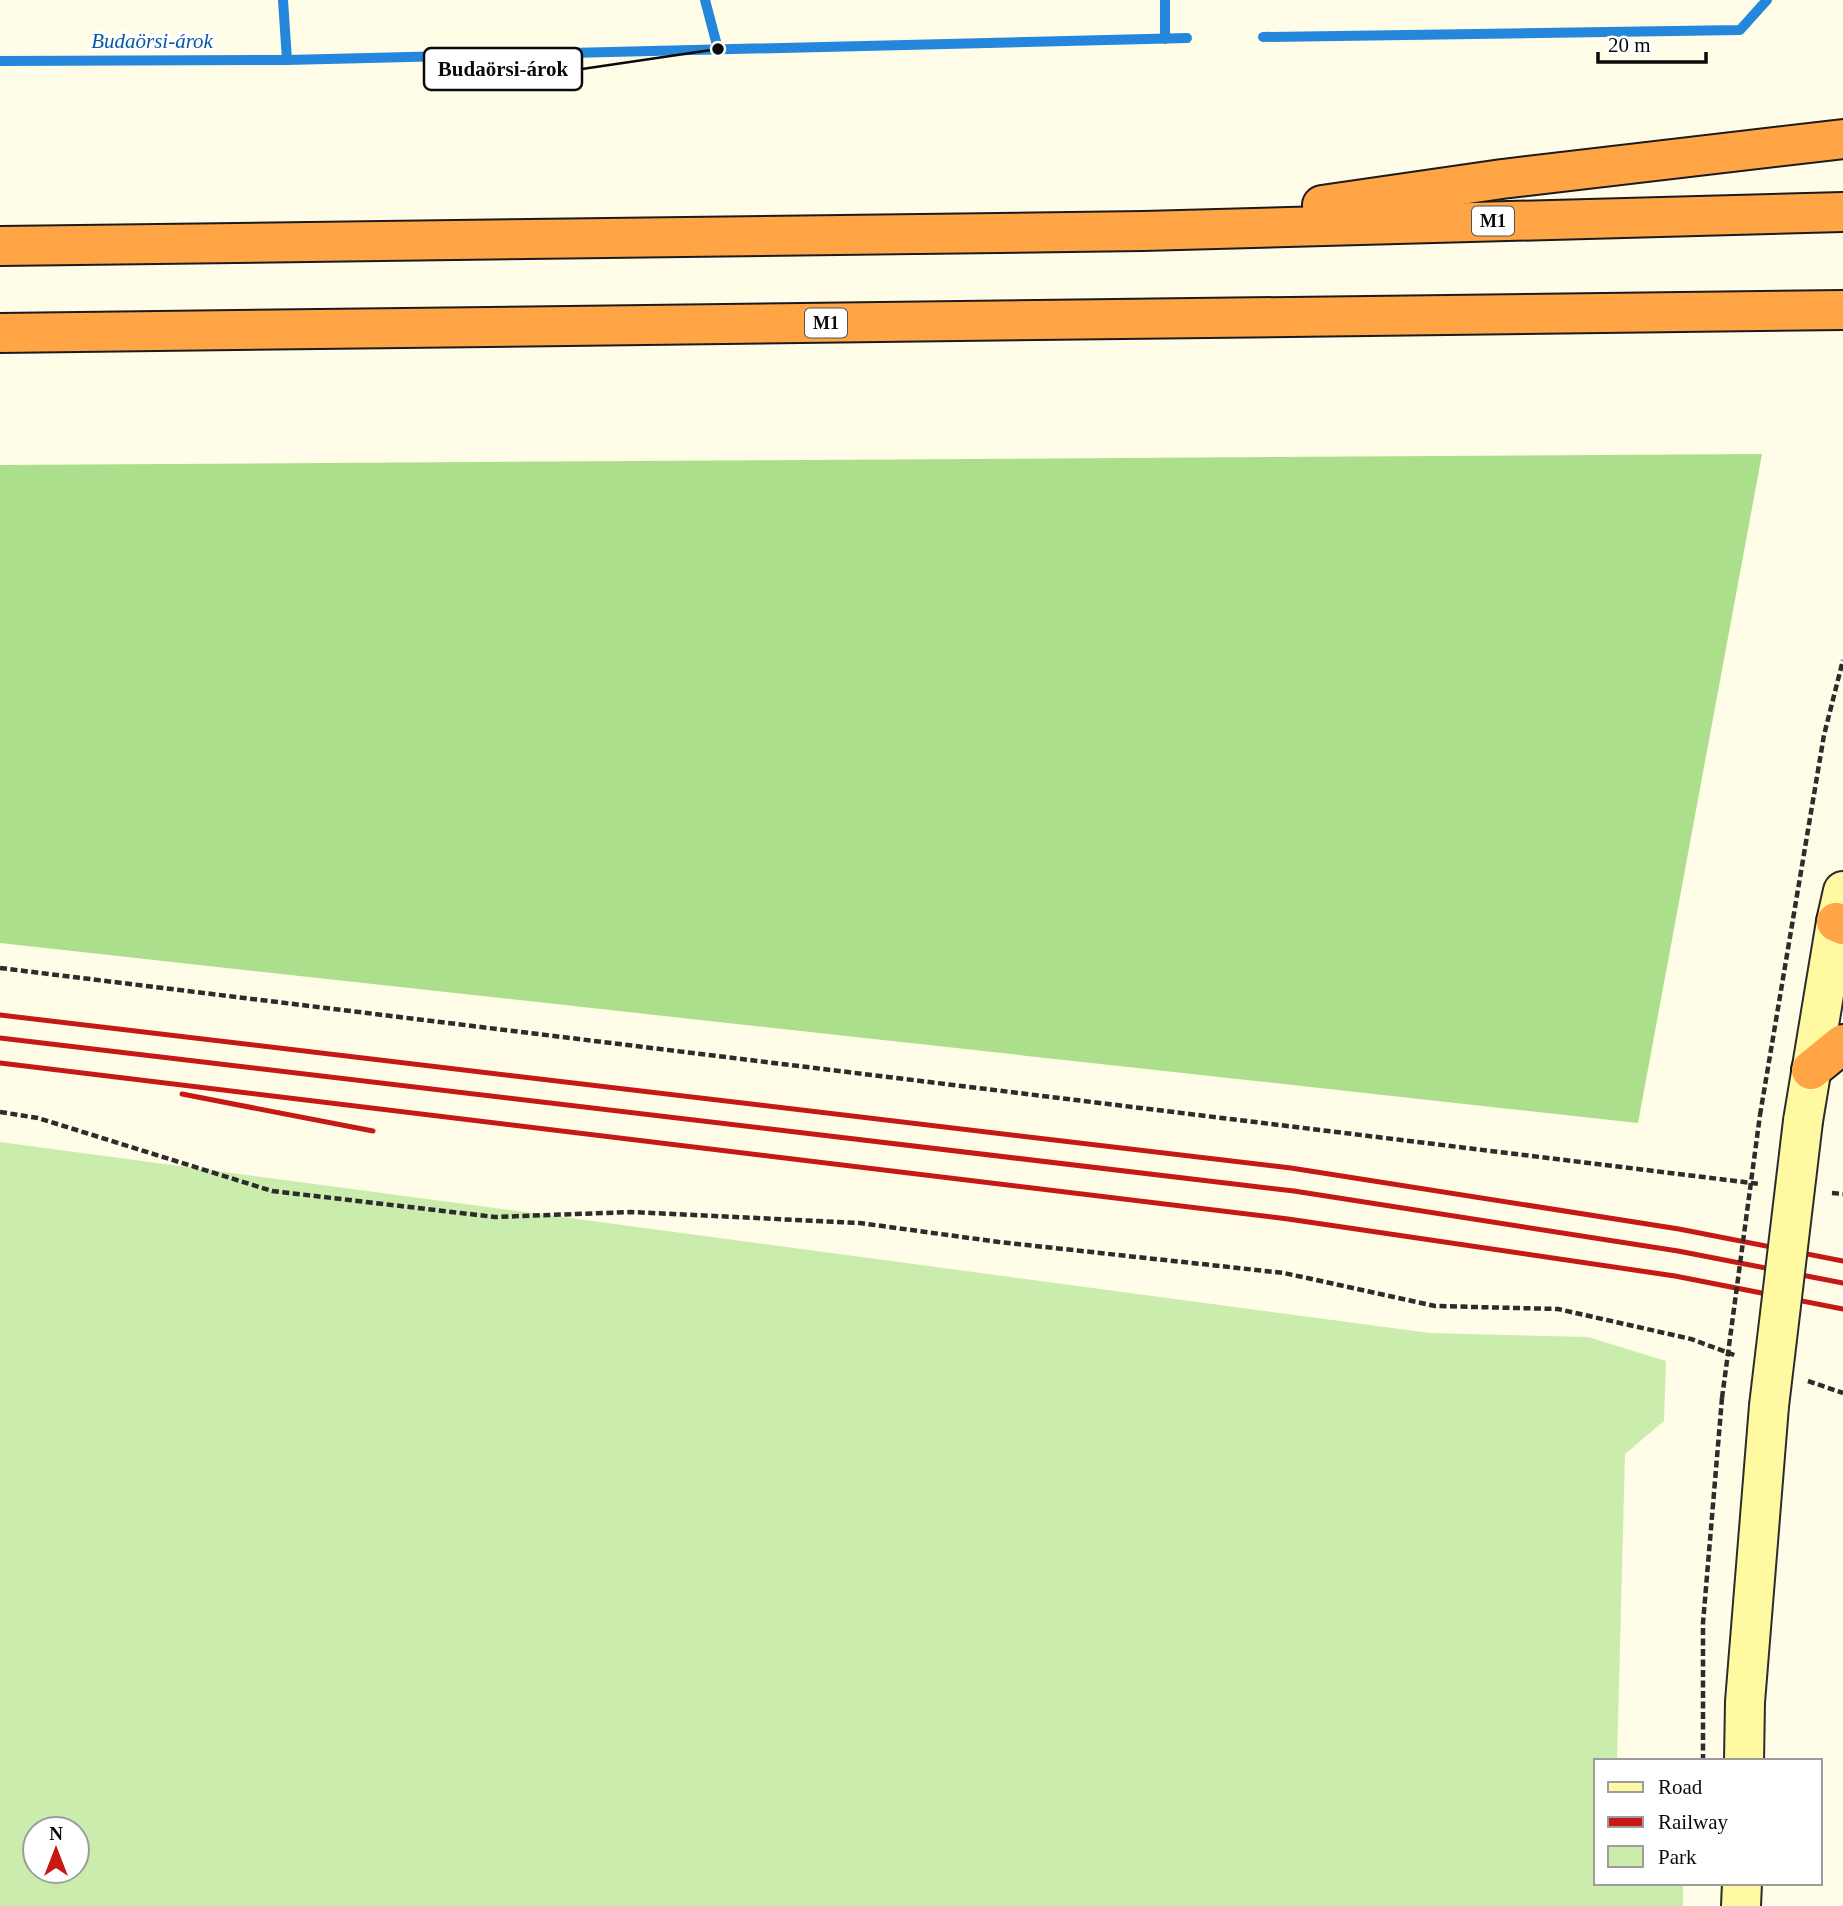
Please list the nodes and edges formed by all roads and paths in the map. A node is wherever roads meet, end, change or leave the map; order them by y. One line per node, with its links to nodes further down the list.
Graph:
1 (1843, 139): 3 (highway)
2 (1843, 212): 3 (highway, M1)
3 (1143, 231): 4 (highway, M1)
4 (0, 246)
5 (1843, 310): 6 (highway, M1)
6 (0, 333)
7 (1843, 660): 19 (path, bridge)
8 (1841, 915): 11 (main road)
9 (0, 968): 13 (path)
10 (1843, 1044): 11 (highway)
11 (1811, 1070): 20 (main road, bridge)
12 (0, 1112): 16 (path)
13 (1760, 1184)
14 (1829, 1192): 15 (path)
15 (1843, 1194)
16 (1741, 1357)
17 (1803, 1379): 18 (path)
18 (1843, 1393)
19 (1703, 1759)
20 (1744, 1759)
21 (1742, 1885): 22 (main road)
22 (1741, 1906)

